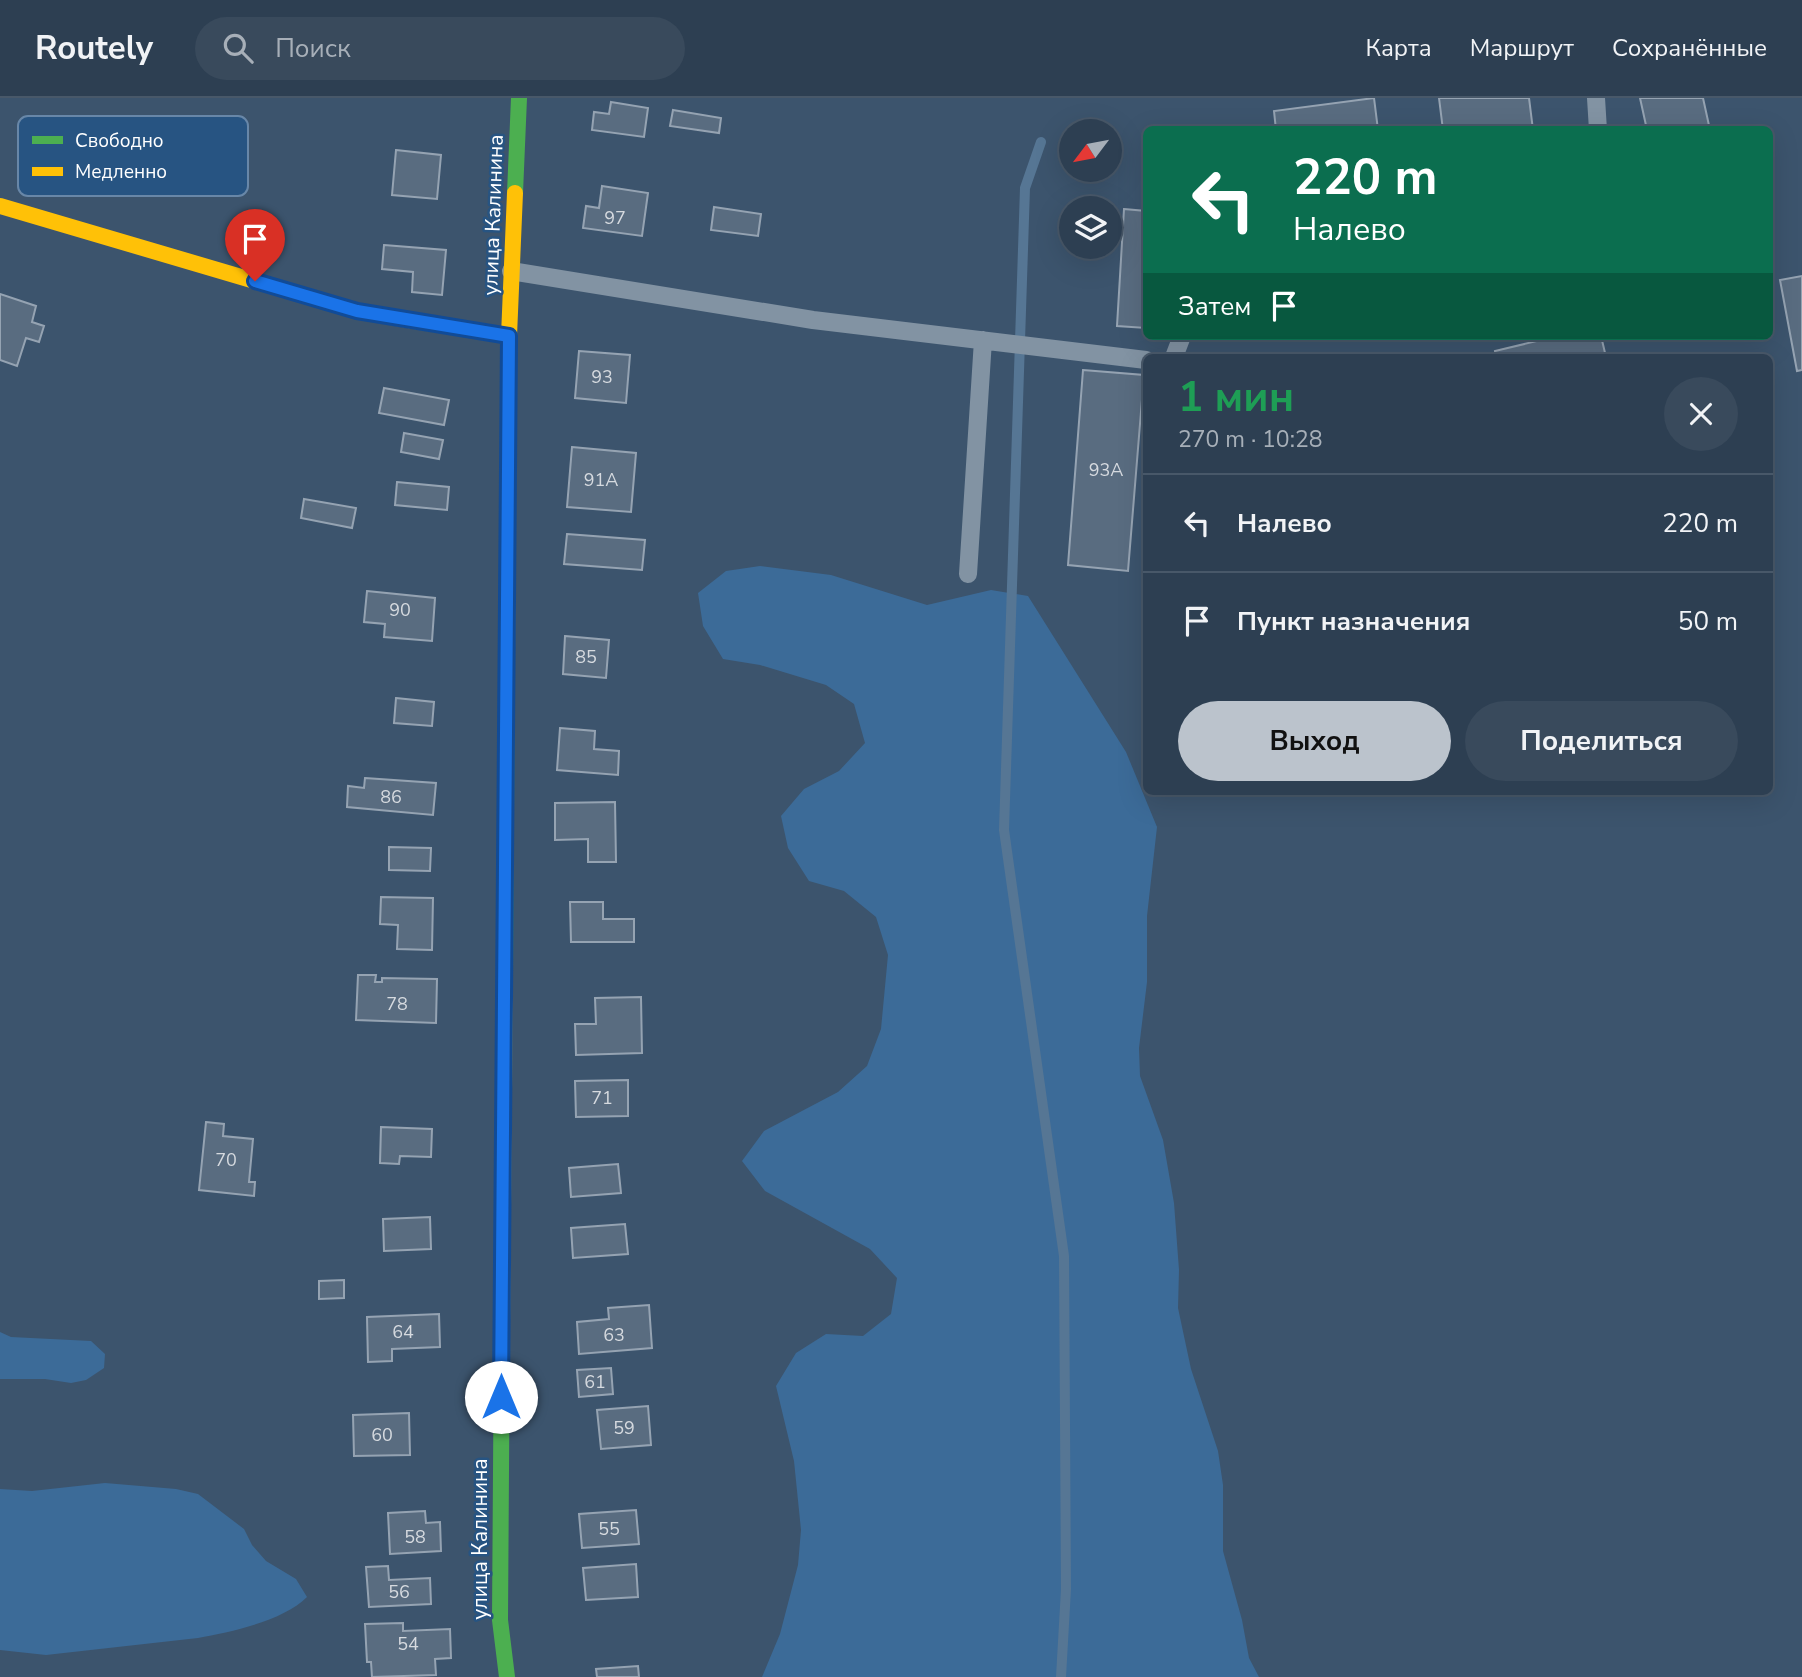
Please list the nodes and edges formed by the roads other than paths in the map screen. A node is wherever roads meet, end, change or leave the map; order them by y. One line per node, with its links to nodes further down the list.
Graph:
1 (519, 98): 5 (street, улица Калинина)
2 (1597, 98): 3 (lane)
3 (1598, 126)
4 (0, 205): 6 (street)
5 (511, 271): 6 (street, улица Калинина); 7 (lane)
6 (509, 336): 10 (street, улица Калинина)
7 (983, 340): 8 (lane); 9 (lane)
8 (1143, 360)
9 (968, 574)
10 (507, 1677)

